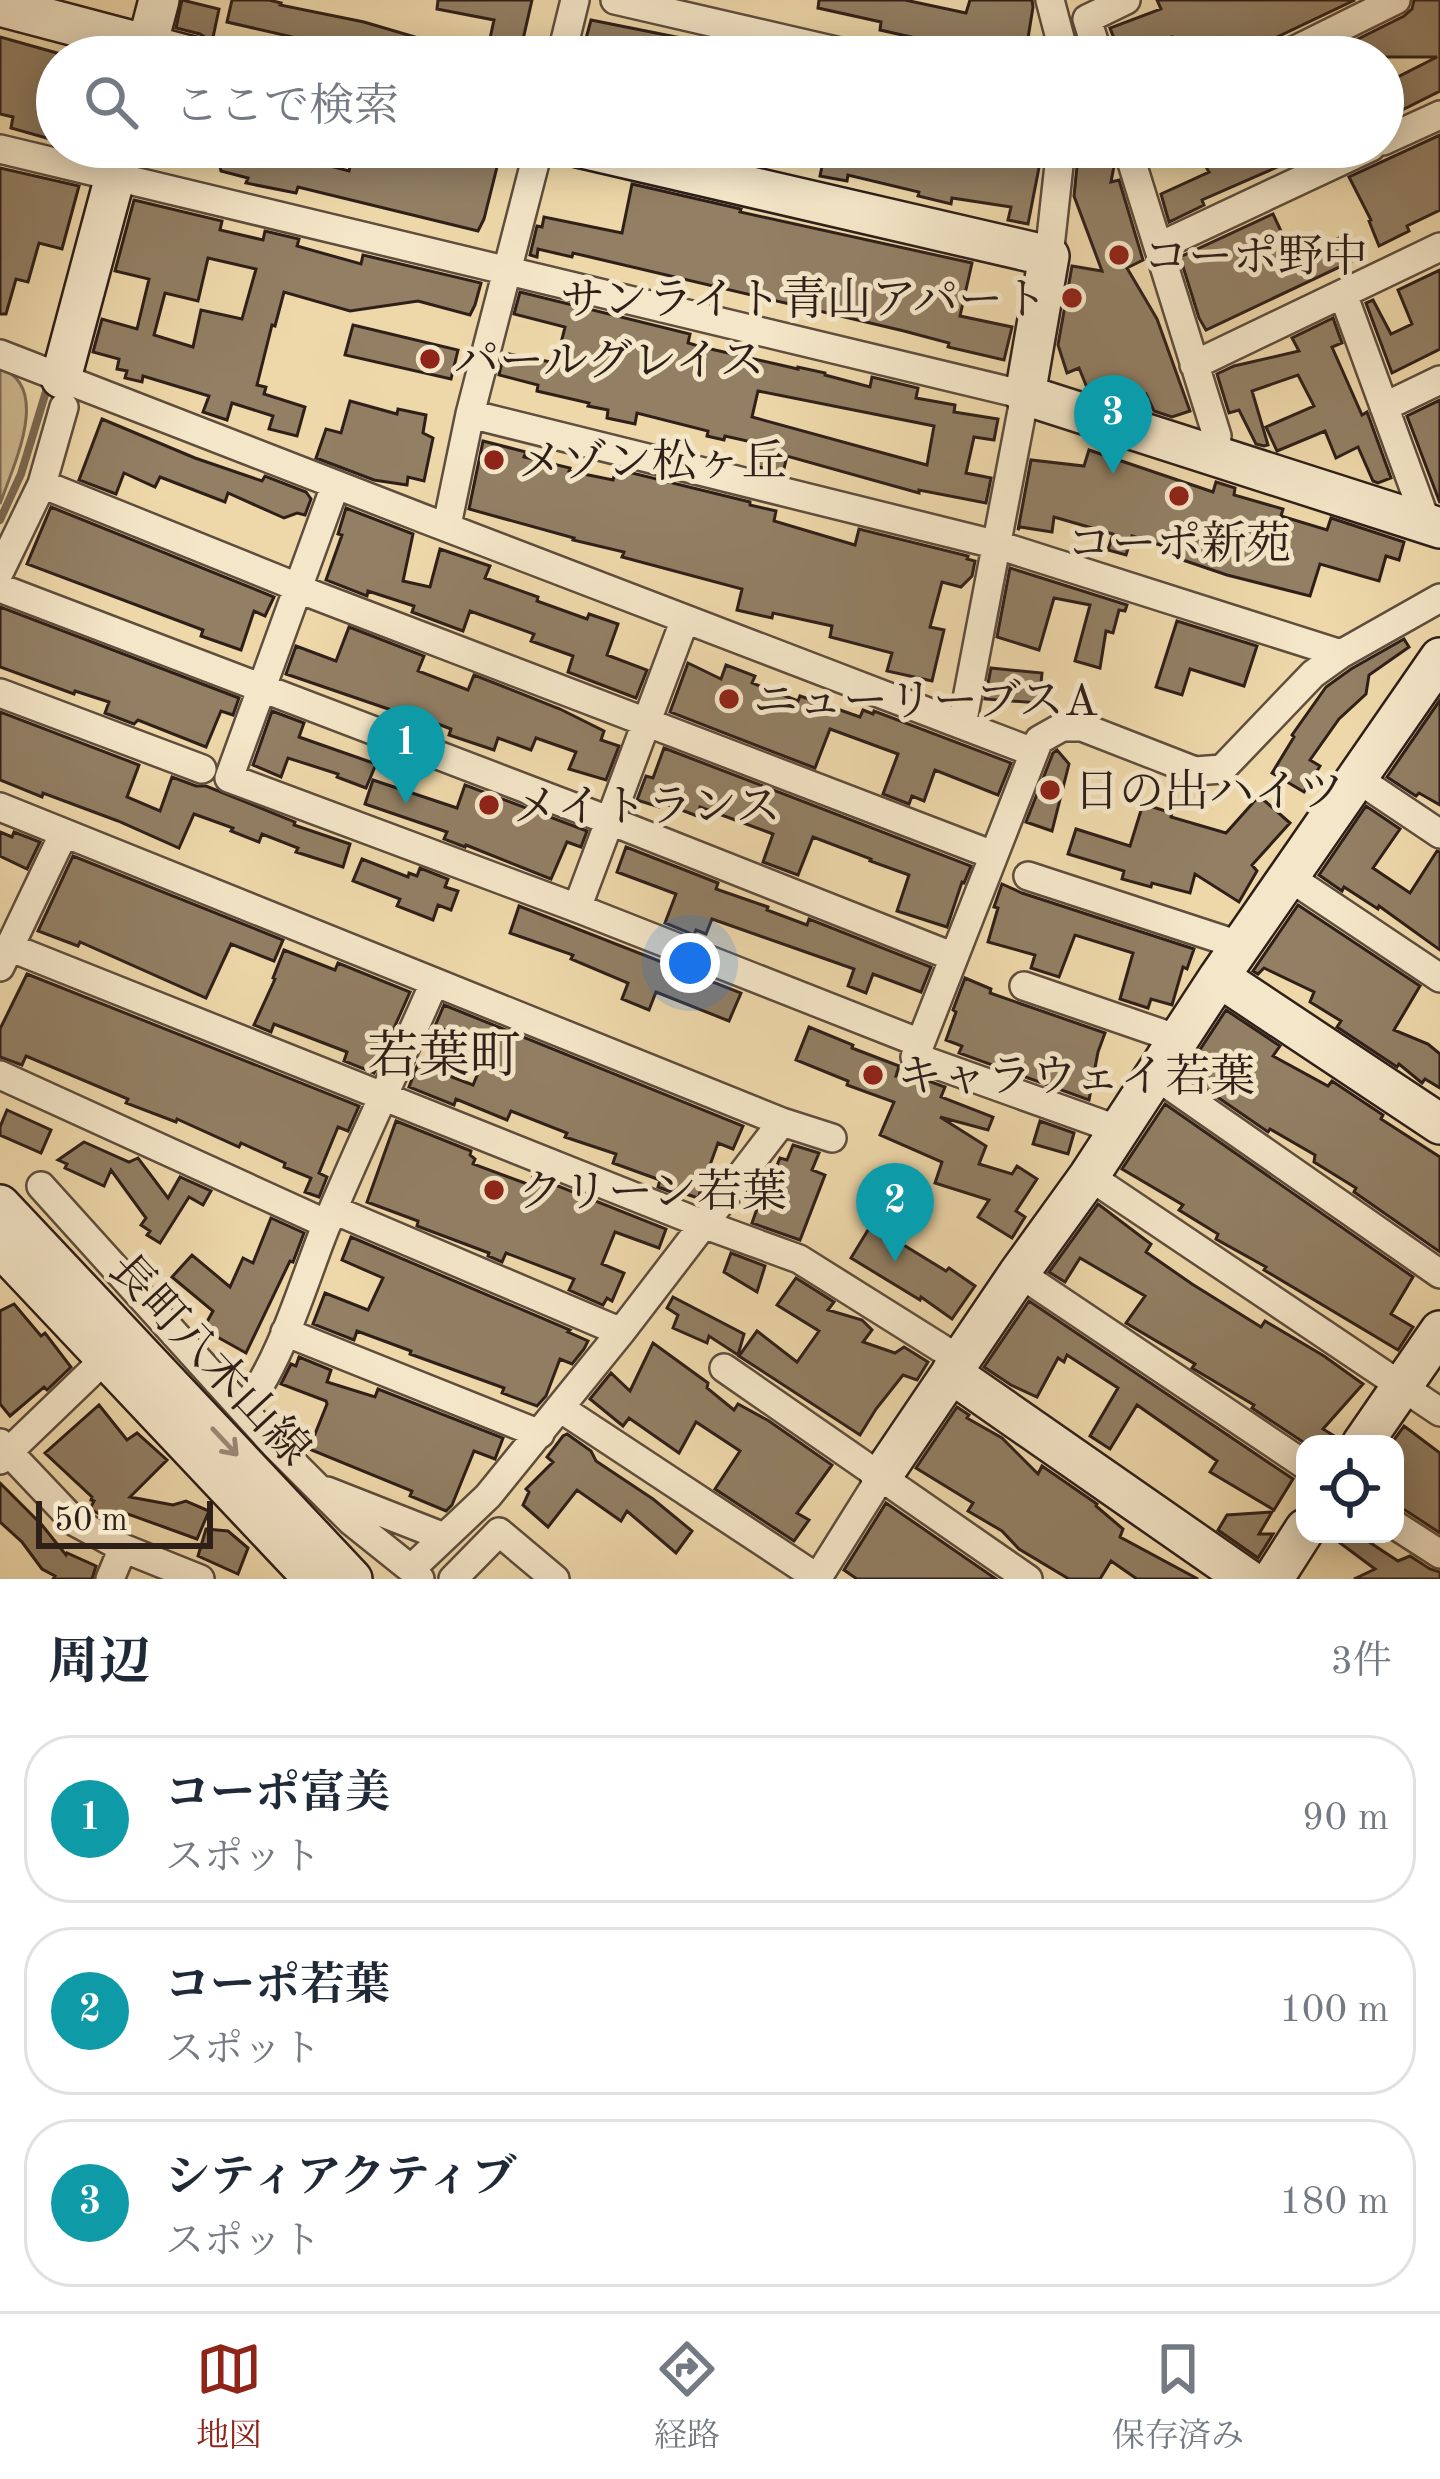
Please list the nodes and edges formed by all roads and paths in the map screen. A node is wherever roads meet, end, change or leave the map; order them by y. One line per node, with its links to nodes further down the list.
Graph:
1 (159, 0): 9 (street)
2 (575, 0): 10 (street)
3 (614, 0): 11 (street)
4 (1050, 0): 12 (street)
5 (1126, 0): 13 (street)
6 (1396, 0): 14 (street)
7 (0, 6): 8 (street)
8 (95, 36)
9 (150, 36)
10 (566, 36)
11 (771, 36)
12 (1059, 36)
13 (1092, 36)
14 (1323, 36)
15 (1440, 115): 16 (street)
16 (1404, 131)
17 (0, 148): 18 (street)
18 (36, 153)
19 (118, 168): 34 (street)
20 (137, 168): 29 (street)
21 (533, 168): 29 (street)
22 (669, 168): 28 (street)
23 (1058, 168): 28 (street)
24 (1134, 168): 26 (street)
25 (1326, 168): 26 (street)
26 (1158, 247): 32 (street)
27 (1440, 248): 30 (street)
28 (1048, 256): 35 (street)
29 (507, 271): 35 (street); 37 (street)
30 (1343, 294): 32 (street); 36 (street)
31 (0, 354): 34 (street)
32 (1194, 365): 38 (street)
33 (1440, 380): 36 (street)
34 (62, 393): 39 (street); 40 (street)
35 (1024, 395): 38 (street); 43 (street)
36 (1384, 406): 42 (street)
37 (470, 414): 41 (street); 43 (street)
38 (1214, 457): 42 (street)
39 (41, 484): 44 (street); 46 (street)
40 (335, 486): 41 (street); 46 (street)
41 (447, 526): 48 (street)
42 (1434, 526)
43 (998, 545): 49 (street); 54 (street)
44 (0, 571)
45 (0, 588): 51 (street)
46 (296, 588): 51 (street); 53 (street)
47 (1440, 598): 49 (street)
48 (685, 619): 53 (street); 54 (street)
49 (1341, 654): 55 (street)
50 (1436, 672): 57 (street)
51 (263, 688): 59 (street); 65 (street)
52 (0, 693): 56 (street)
53 (645, 724): 59 (street); 62 (street)
54 (962, 725): 55 (street)
55 (1033, 752): 62 (street)
56 (202, 770)
57 (1358, 779): 61 (street); 64 (street)
58 (0, 807): 60 (street)
59 (608, 820): 65 (street); 67 (street)
60 (64, 833): 66 (street); 70 (street)
61 (1440, 834)
62 (993, 856): 67 (street)
63 (1028, 876): 68 (street)
64 (1289, 877): 68 (street); 69 (street)
65 (577, 908): 73 (street)
66 (5, 957): 76 (street)
67 (954, 957): 73 (street)
68 (1231, 962): 72 (street); 78 (street)
69 (1440, 978)
70 (434, 982): 76 (street); 77 (street)
71 (1024, 986): 72 (street)
72 (1181, 1040): 75 (street)
73 (920, 1043): 79 (street)
74 (0, 1075): 84 (street)
75 (1156, 1076): 79 (street); 88 (street)
76 (385, 1097): 84 (street); 85 (street)
77 (782, 1122): 80 (street); 85 (street)
78 (1440, 1124)
79 (1119, 1130): 81 (street)
80 (832, 1138)
81 (1089, 1176): 87 (street); 95 (street)
82 (40, 1186): 97 (street)
83 (0, 1204): 114 (street, 長町八木山線, one-way to 114)
84 (330, 1217): 90 (street); 91 (street)
85 (703, 1224): 91 (street); 93 (street)
86 (0, 1246): 92 (street)
87 (1019, 1274): 93 (street); 102 (street)
88 (1440, 1274)
89 (1440, 1331): 95 (street)
90 (284, 1332): 97 (street); 99 (street)
91 (621, 1332): 96 (street)
92 (106, 1358): 101 (street); 113 (street)
93 (956, 1366): 103 (street); 119 (street)
94 (724, 1368): 103 (street)
95 (1402, 1386): 98 (street); 100 (street)
96 (560, 1408): 99 (street); 117 (street)
97 (243, 1409): 104 (street)
98 (1440, 1412)
99 (539, 1434): 106 (street)
100 (1368, 1435)
101 (3, 1452): 108 (street)
102 (1296, 1459)
103 (881, 1478): 117 (street); 118 (street)
104 (317, 1487): 106 (street); 110 (street)
105 (1404, 1531): 109 (street)
106 (444, 1537): 110 (street)
107 (1296, 1543): 120 (street)
108 (123, 1548): 111 (street); 112 (street)
109 (1440, 1554)
110 (415, 1574)
111 (110, 1579)
112 (200, 1579)
113 (314, 1579)
114 (352, 1579)
115 (453, 1579): 116 (street)
116 (555, 1579)
117 (818, 1579)
118 (1028, 1579)
119 (1247, 1579)
120 (1273, 1579)

